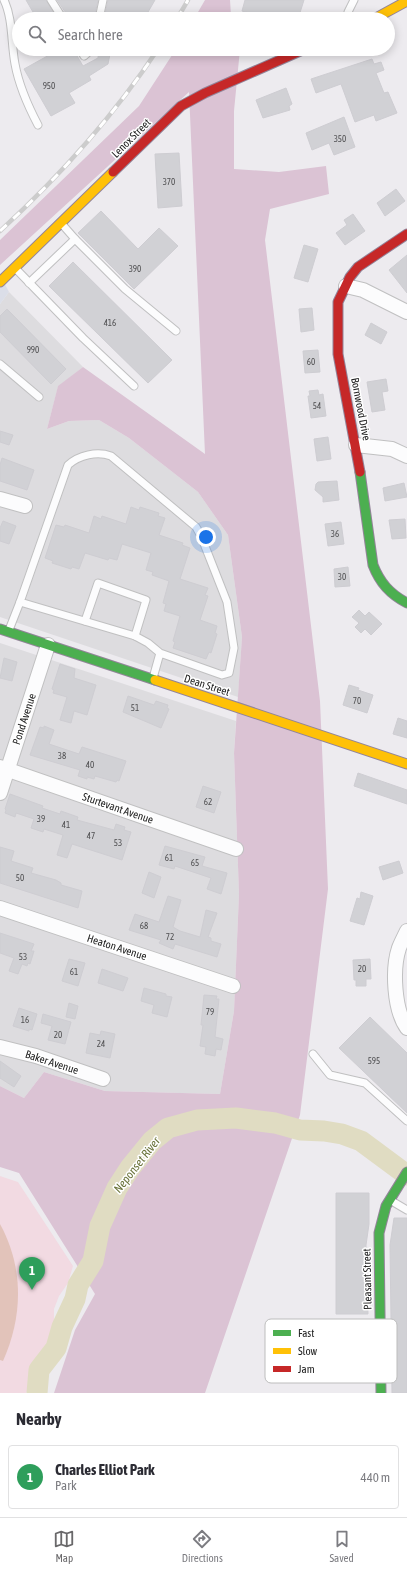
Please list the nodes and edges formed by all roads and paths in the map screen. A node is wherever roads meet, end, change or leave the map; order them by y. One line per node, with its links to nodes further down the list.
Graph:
1 (4, 0): 10 (lane)
2 (51, 0): 6 (lane)
3 (103, 0): 7 (lane)
4 (354, 0): 8 (lane)
5 (407, 1): 9 (street)
6 (58, 12)
7 (100, 12)
8 (348, 12)
9 (387, 12)
10 (12, 42)
11 (14, 56): 13 (lane)
12 (290, 56): 14 (street, Lenox Street)
13 (38, 125)
14 (61, 223): 16 (lane); 17 (street, Lenox Street)
15 (407, 234): 20 (street, Bornwood Drive)
16 (75, 240): 19 (lane); 22 (lane)
17 (15, 268): 18 (street, Lenox Street); 19 (lane)
18 (0, 282)
19 (29, 283): 24 (lane)
20 (346, 286): 21 (street); 26 (street, Bornwood Drive)
21 (407, 312)
22 (176, 331)
23 (0, 364): 25 (lane)
24 (134, 386)
25 (39, 397)
26 (356, 445): 27 (street); 31 (street, Bornwood Drive)
27 (407, 456)
28 (0, 499): 29 (street)
29 (25, 506)
30 (20, 602): 32 (lane); 33 (lane); 36 (lane)
31 (407, 603)
32 (85, 621): 34 (lane); 34 (lane)
33 (4, 631): 35 (street, Dean Street)
34 (136, 636): 36 (lane)
35 (48, 645): 37 (street, Dean Street); 39 (street, Pond Avenue)
36 (160, 653): 37 (lane)
37 (153, 680): 38 (street, Dean Street)
38 (407, 764)
39 (4, 768): 40 (street, Pond Avenue); 41 (street, Sturtevant Avenue)
40 (0, 794)
41 (236, 848)
42 (0, 908): 44 (street, Heaton Avenue)
43 (407, 931): 45 (street)
44 (234, 986)
45 (407, 1028)
46 (0, 1047): 48 (street, Baker Avenue)
47 (313, 1054): 49 (lane)
48 (103, 1079)
49 (407, 1121)
50 (407, 1172): 51 (street, Pleasant Street)
51 (388, 1199): 52 (lane); 53 (street, Pleasant Street)
52 (407, 1210)
53 (379, 1319)
54 (380, 1383): 55 (street, Pleasant Street)
55 (380, 1393)

